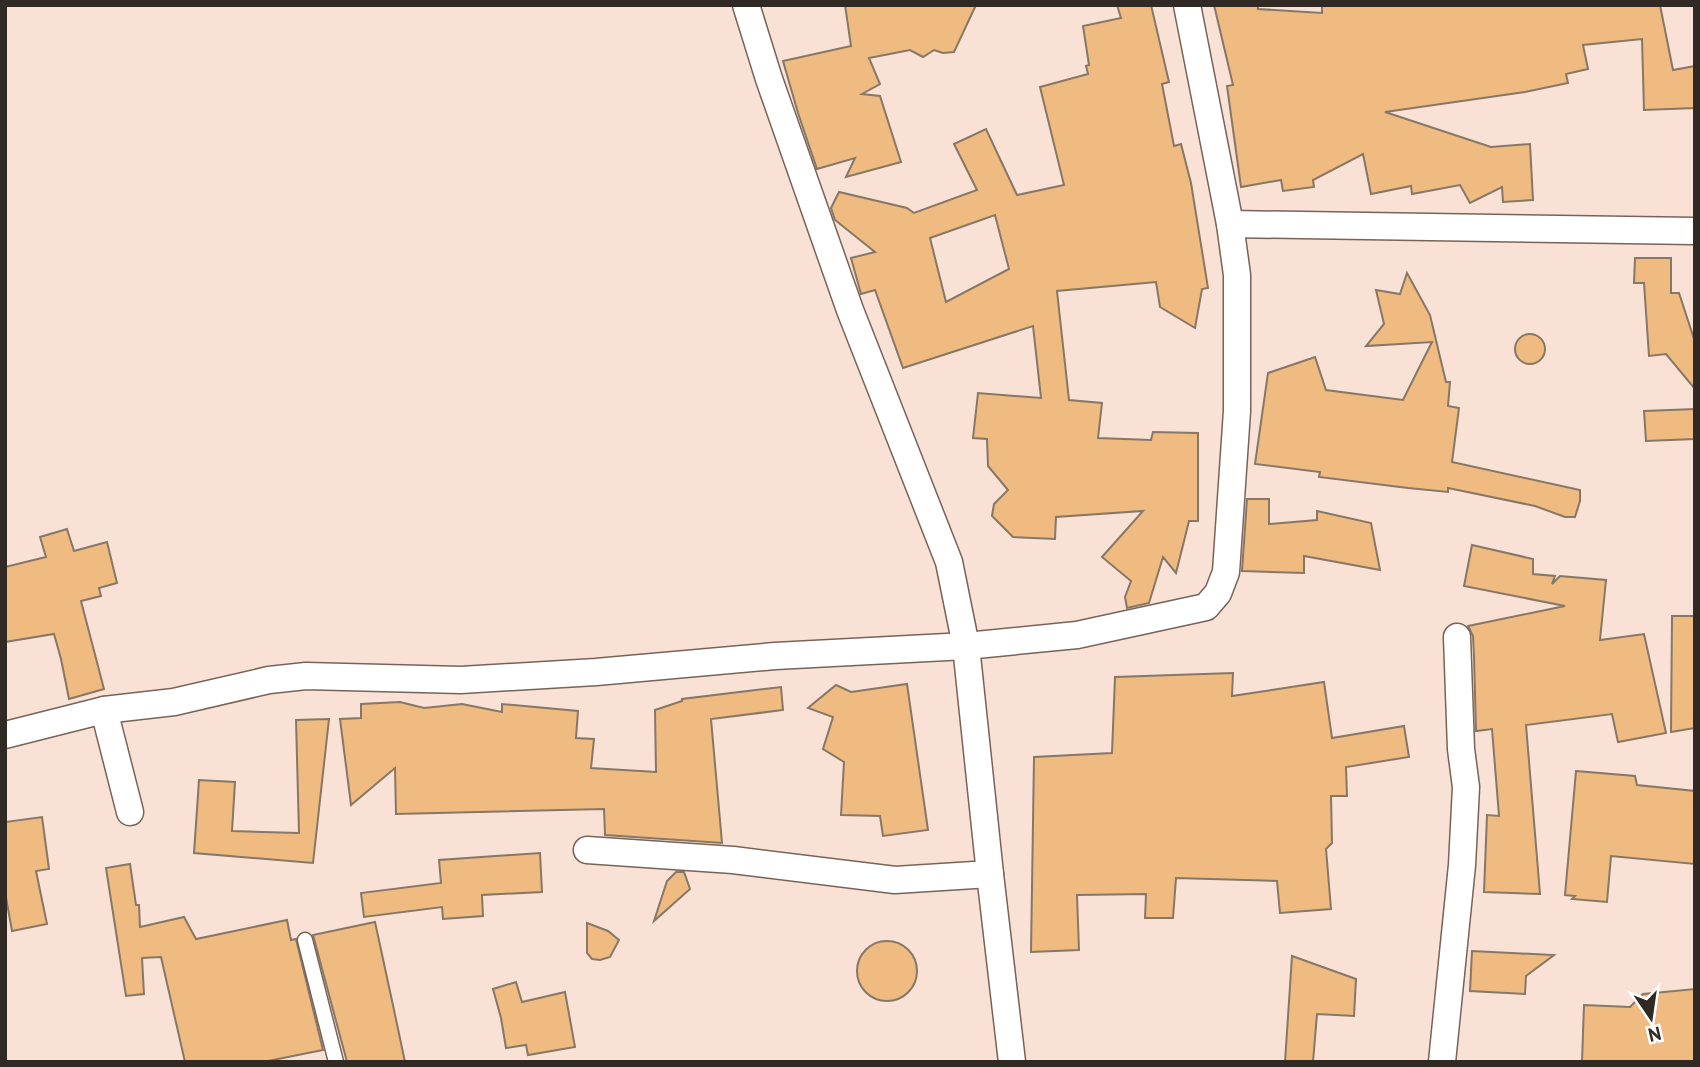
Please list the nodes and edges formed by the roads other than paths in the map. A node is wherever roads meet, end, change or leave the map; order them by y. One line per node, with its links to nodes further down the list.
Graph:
1 (746, 5): 6 (street)
2 (1187, 5): 3 (street)
3 (1230, 224): 4 (street); 6 (street)
4 (1695, 231)
5 (1457, 637): 15 (street)
6 (966, 646): 7 (street); 11 (street)
7 (104, 710): 8 (street); 9 (street)
8 (5, 735)
9 (130, 812)
10 (587, 850): 11 (street)
11 (990, 874): 14 (street)
12 (305, 940): 13 (lane)
13 (336, 1062)
14 (1012, 1062)
15 (1442, 1062)

